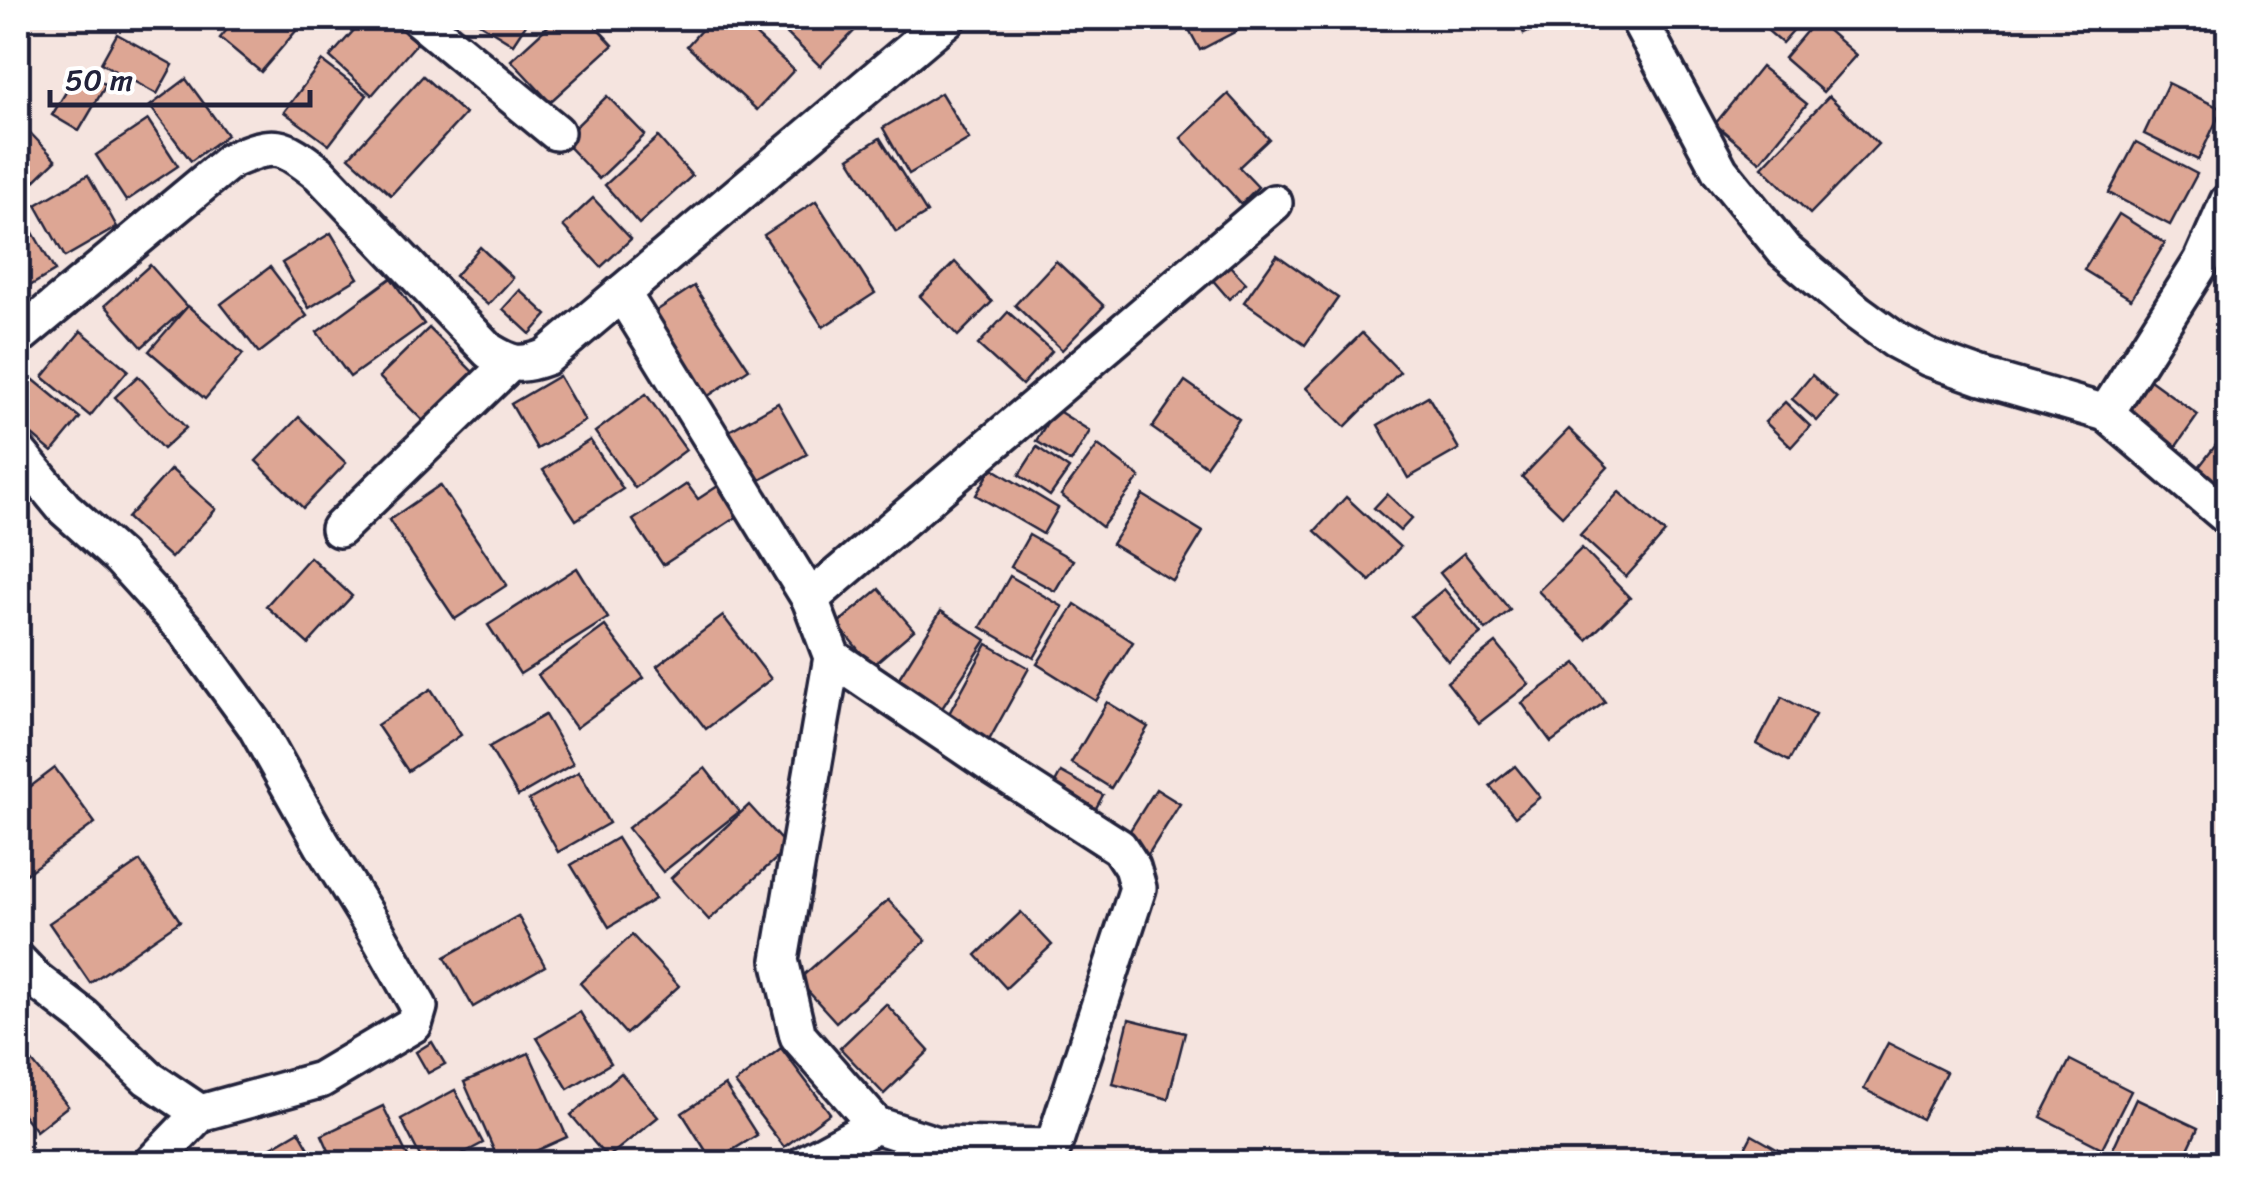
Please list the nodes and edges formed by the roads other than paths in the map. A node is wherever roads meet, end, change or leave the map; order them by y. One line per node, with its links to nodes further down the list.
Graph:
1 (418, 18): 4 (street)
2 (948, 18): 7 (street)
3 (1638, 18): 10 (street)
4 (556, 132)
5 (2228, 202): 10 (street)
6 (1274, 204): 14 (street)
7 (622, 294): 9 (street); 14 (street)
8 (18, 337): 9 (street)
9 (510, 363): 13 (street)
10 (2106, 413): 12 (street)
11 (18, 452): 17 (street)
12 (2228, 517)
13 (339, 530)
14 (810, 599): 15 (street)
15 (832, 657): 18 (street); 19 (street)
16 (18, 961): 17 (street)
17 (200, 1113): 20 (street)
18 (876, 1125): 19 (street); 21 (street)
19 (1054, 1155)
20 (150, 1164)
21 (804, 1164)

